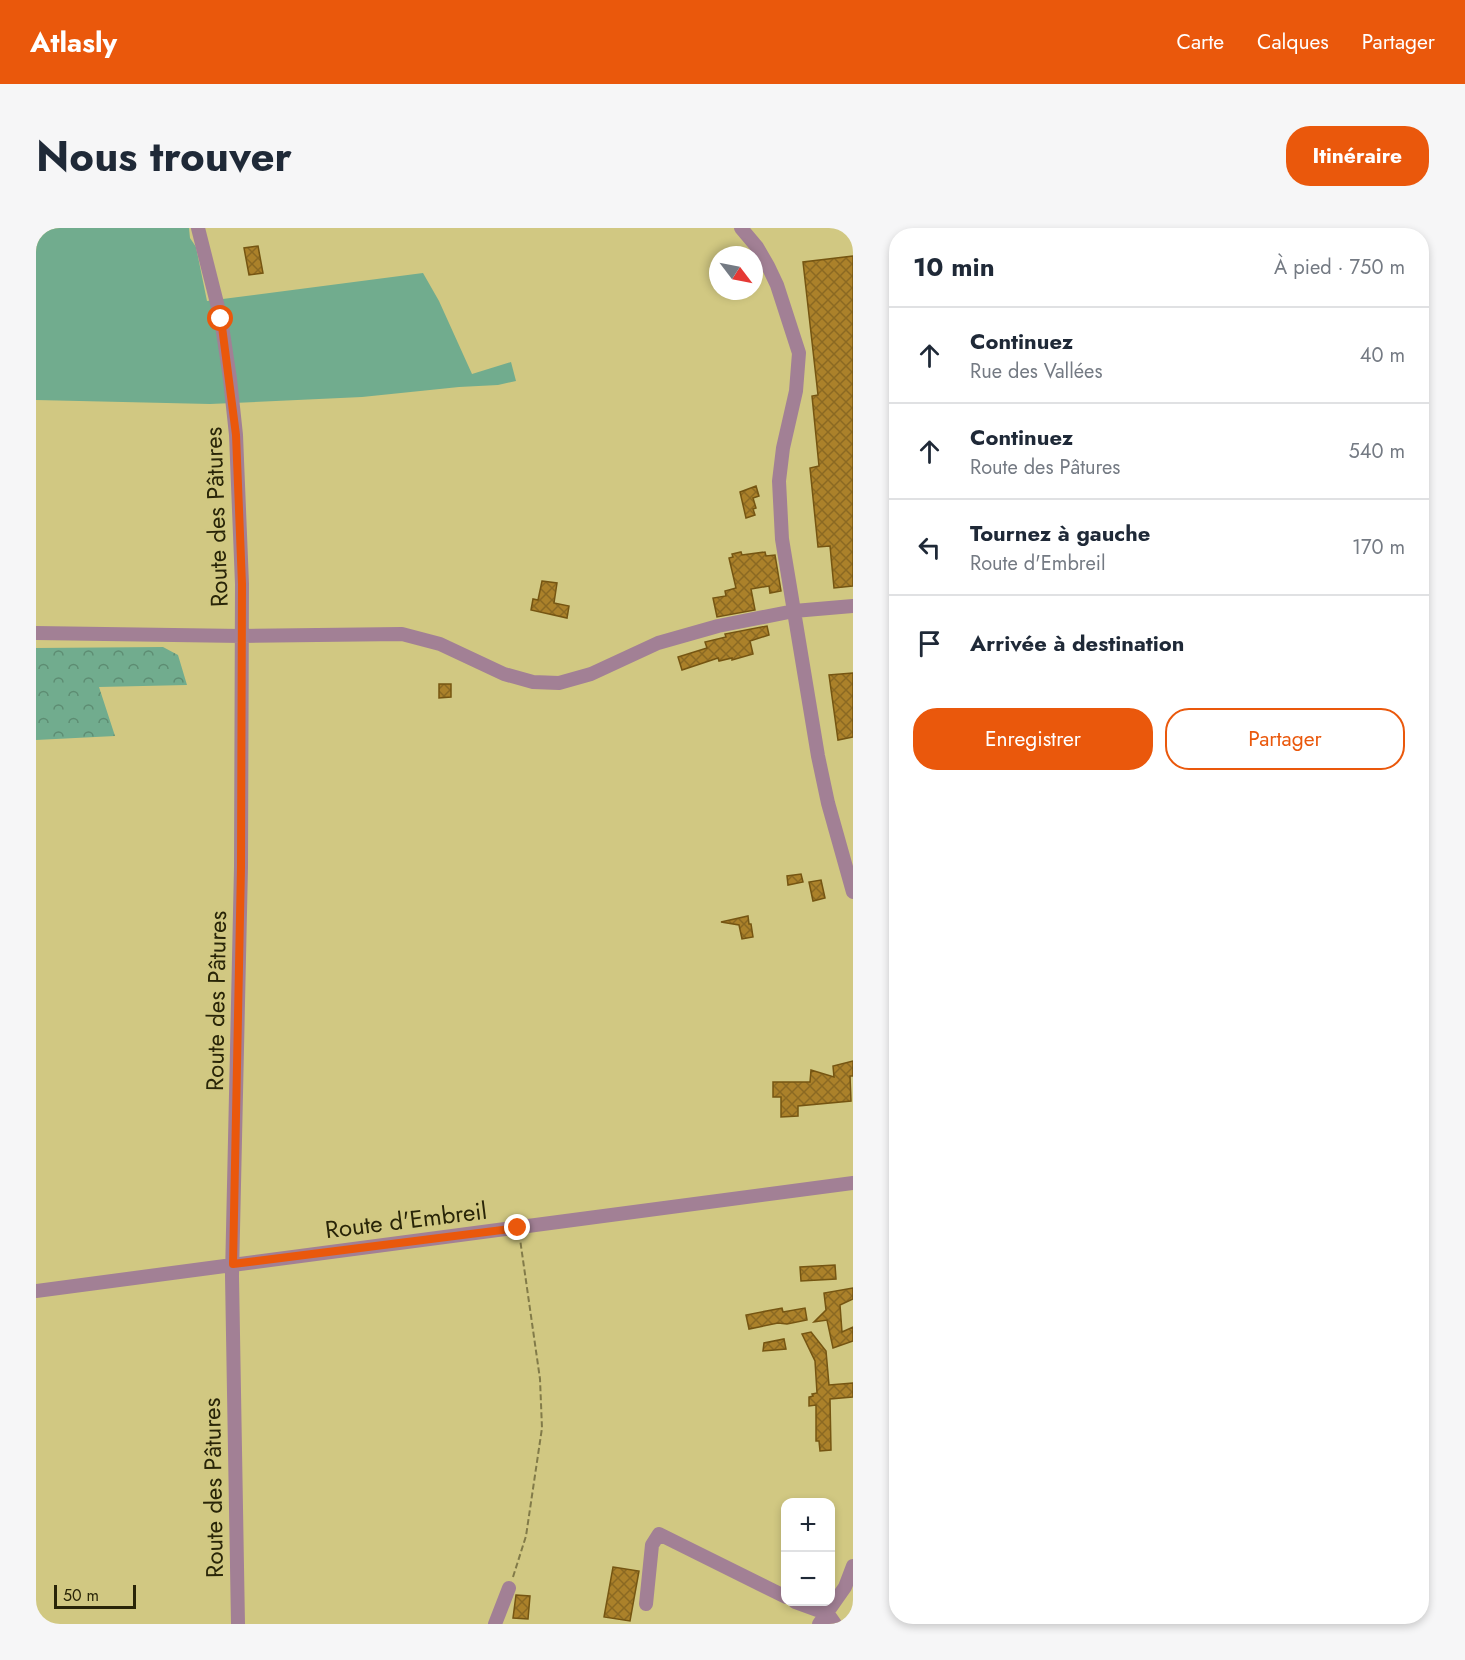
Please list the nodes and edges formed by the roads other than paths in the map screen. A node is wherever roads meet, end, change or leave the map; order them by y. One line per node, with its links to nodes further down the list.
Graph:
1 (198, 228): 6 (street, Route des Pâtures)
2 (741, 228): 4 (street)
3 (853, 606): 4 (street)
4 (794, 611): 6 (street); 7 (street)
5 (36, 633): 6 (street)
6 (242, 636): 9 (street, Route des Pâtures)
7 (853, 892)
8 (853, 1183): 9 (street, Route d'Embreil)
9 (233, 1264): 10 (street, Route d'Embreil); 17 (street, Route des Pâtures)
10 (36, 1291)
11 (853, 1566): 16 (street)
12 (509, 1588): 18 (street)
13 (781, 1595): 14 (street)
14 (646, 1604)
15 (802, 1606): 16 (street)
16 (827, 1621)
17 (238, 1624)
18 (495, 1624)

